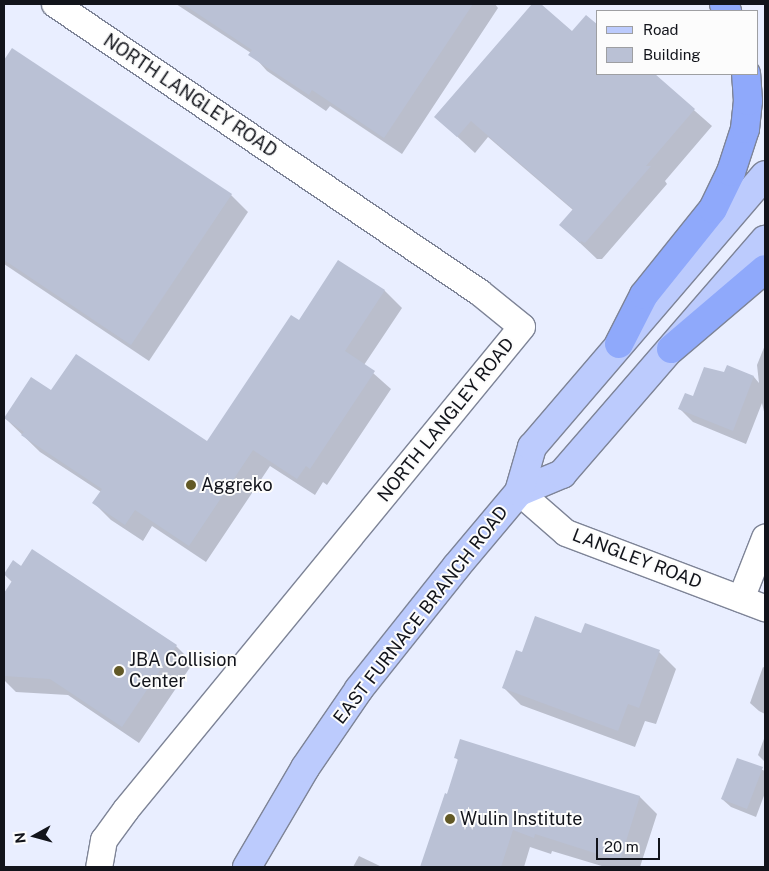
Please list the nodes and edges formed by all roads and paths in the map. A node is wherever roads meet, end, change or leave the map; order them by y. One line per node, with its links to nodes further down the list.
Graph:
1 (55, 4): 11 (street, NORTH LANGLEY ROAD)
2 (746, 75): 6 (highway)
3 (765, 175): 6 (main road, EAST FURNACE BRANCH ROAD)
4 (765, 240): 7 (main road, EAST FURNACE BRANCH ROAD)
5 (765, 269): 7 (highway)
6 (619, 344): 8 (main road, EAST FURNACE BRANCH ROAD)
7 (671, 349): 8 (main road, EAST FURNACE BRANCH ROAD)
8 (518, 492): 10 (street, LANGLEY ROAD); 12 (main road, EAST FURNACE BRANCH ROAD)
9 (765, 538): 10 (street)
10 (753, 603)
11 (99, 867)
12 (247, 867)

